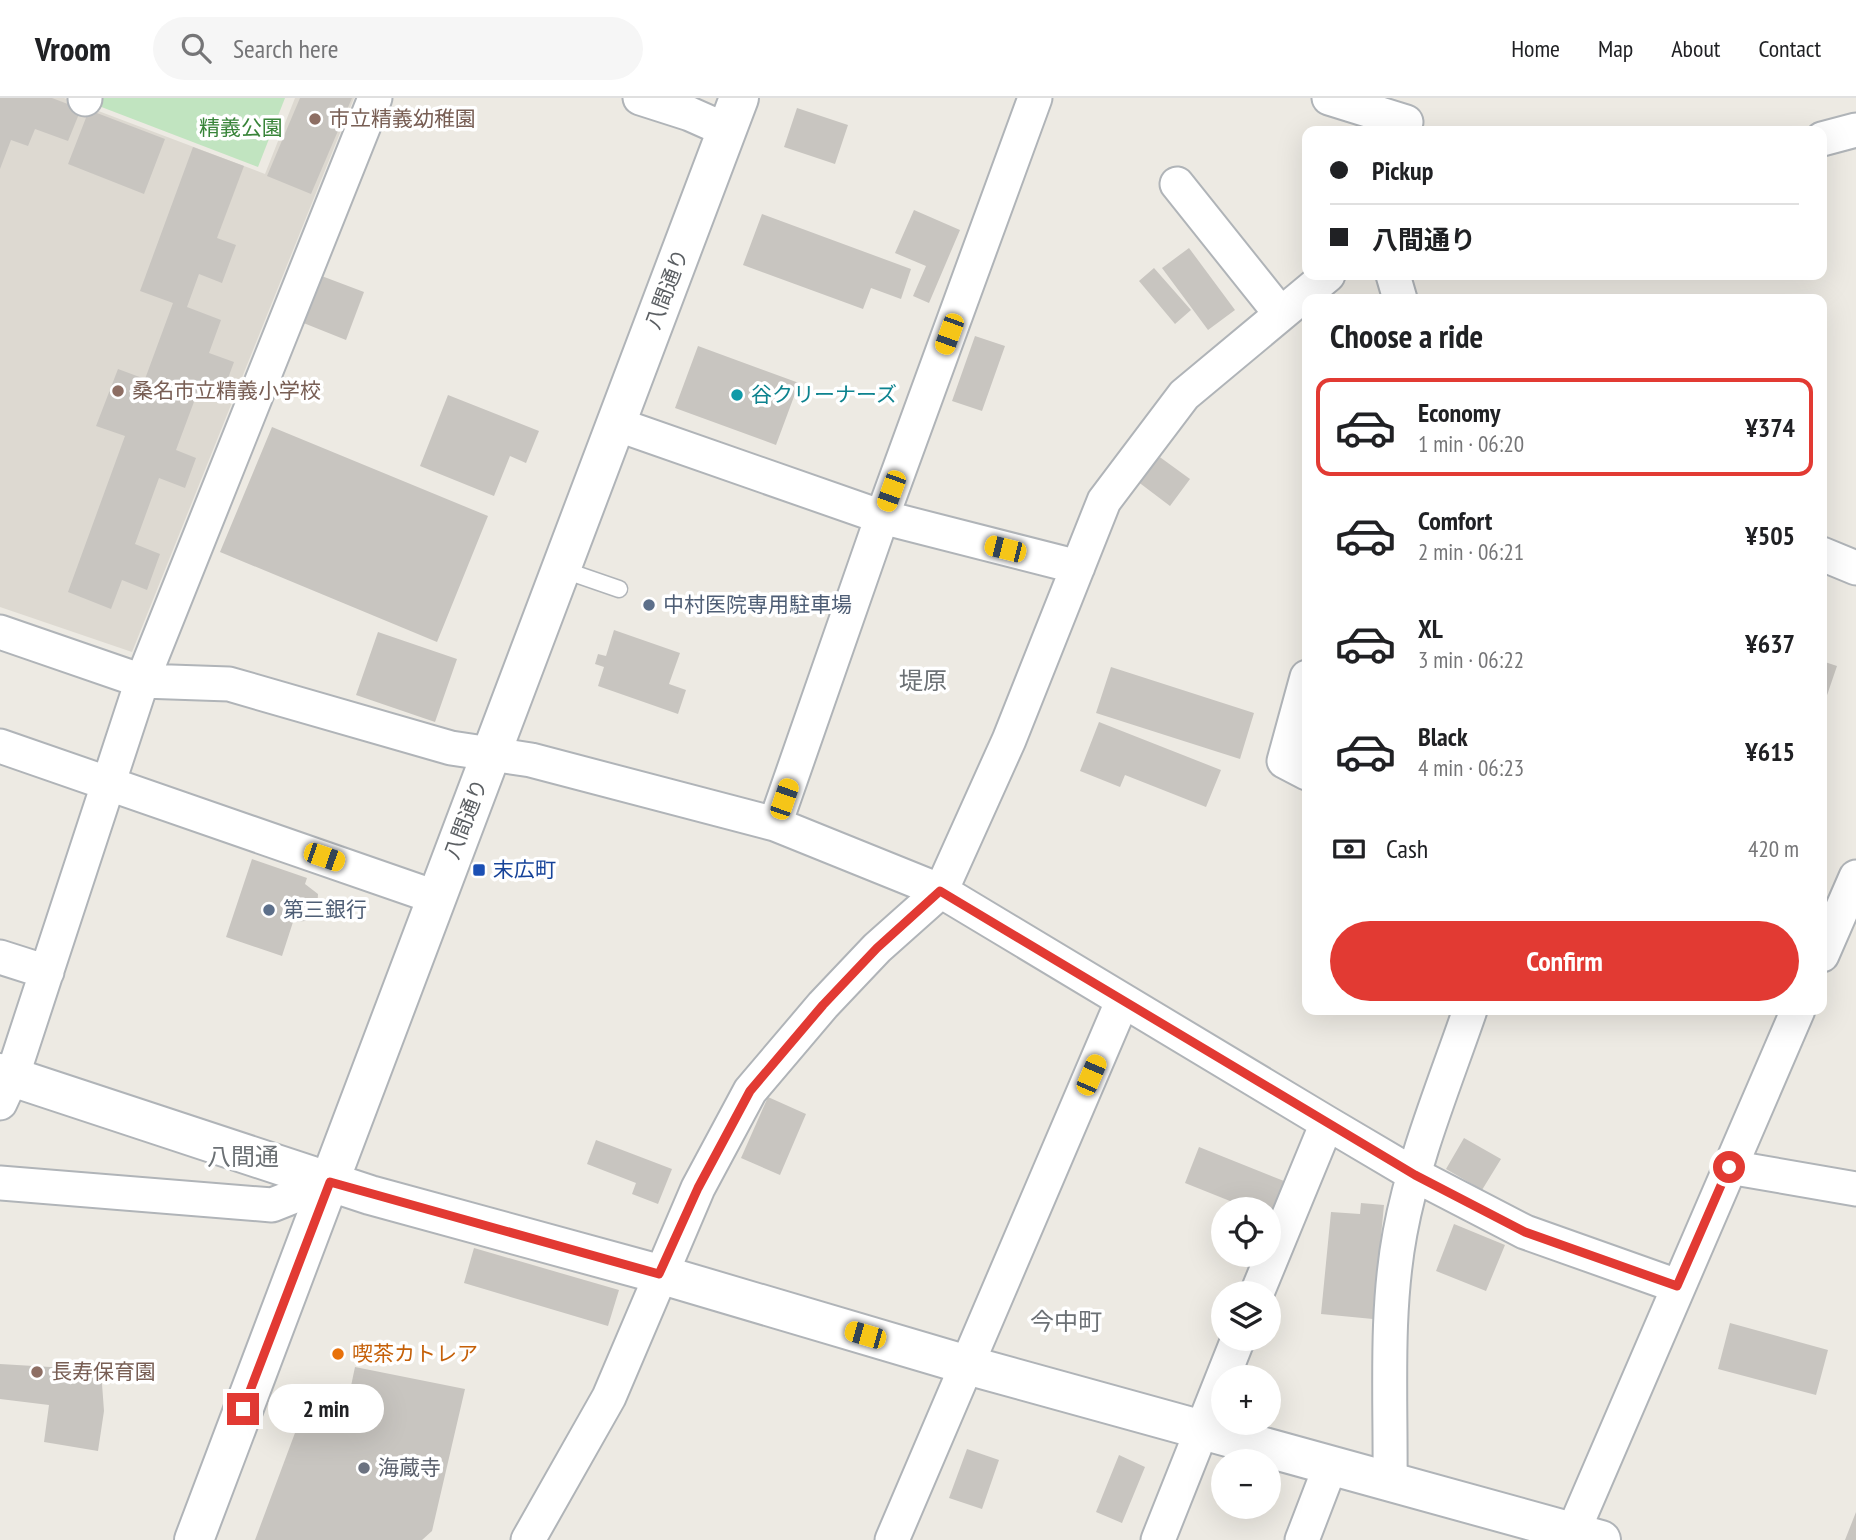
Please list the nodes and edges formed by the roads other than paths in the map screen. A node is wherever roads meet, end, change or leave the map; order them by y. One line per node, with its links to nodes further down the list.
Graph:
1 (375, 98): 22 (street)
2 (640, 98): 5 (street)
3 (1035, 98): 15 (street)
4 (1329, 98): 6 (street)
5 (733, 114): 14 (street, 八間通り)
6 (1408, 117)
7 (1856, 131): 8 (street)
8 (1827, 138)
9 (1177, 184): 13 (street)
10 (1322, 280): 11 (street)
11 (1304, 294)
12 (1302, 296): 13 (street)
13 (1280, 313): 17 (street)
14 (616, 424): 15 (street); 19 (street, 八間通り)
15 (882, 517): 17 (street); 28 (street)
16 (1827, 556): 18 (street)
17 (1079, 567): 30 (street)
18 (1856, 568)
19 (561, 569): 20 (lane); 25 (street, 八間通り)
20 (619, 589)
21 (0, 632): 22 (street)
22 (142, 681): 25 (street); 27 (street)
23 (1302, 695): 26 (street)
24 (0, 746): 27 (street)
25 (492, 752): 28 (street); 31 (street, 八間通り)
26 (1302, 770)
27 (110, 782): 31 (street); 34 (street)
28 (775, 824): 30 (street)
29 (1856, 877): 32 (street)
30 (940, 891): 35 (street); 45 (street)
31 (435, 897): 42 (street, 八間通り)
32 (1827, 944)
33 (0, 957): 34 (street)
34 (47, 972): 38 (street)
35 (1122, 1002): 39 (street); 49 (street)
36 (1468, 1015): 41 (street)
37 (1796, 1015): 40 (street)
38 (4, 1085): 42 (street)
39 (1327, 1124): 41 (street); 46 (street)
40 (1729, 1167): 44 (street); 47 (street)
41 (1415, 1175): 47 (street); 52 (street)
42 (330, 1182): 43 (street); 45 (street); 54 (street, 八間通り)
43 (0, 1183)
44 (1856, 1189)
45 (659, 1274): 49 (street); 55 (street)
46 (1262, 1281)
47 (1677, 1286): 53 (street)
48 (1233, 1351): 50 (street)
49 (967, 1365): 50 (street); 56 (street)
50 (1201, 1428): 51 (street); 57 (street)
51 (1330, 1467): 52 (street); 58 (street)
52 (1390, 1482): 53 (street)
53 (1573, 1535)
54 (194, 1540)
55 (528, 1540)
56 (892, 1540)
57 (1158, 1540)
58 (1302, 1540)

